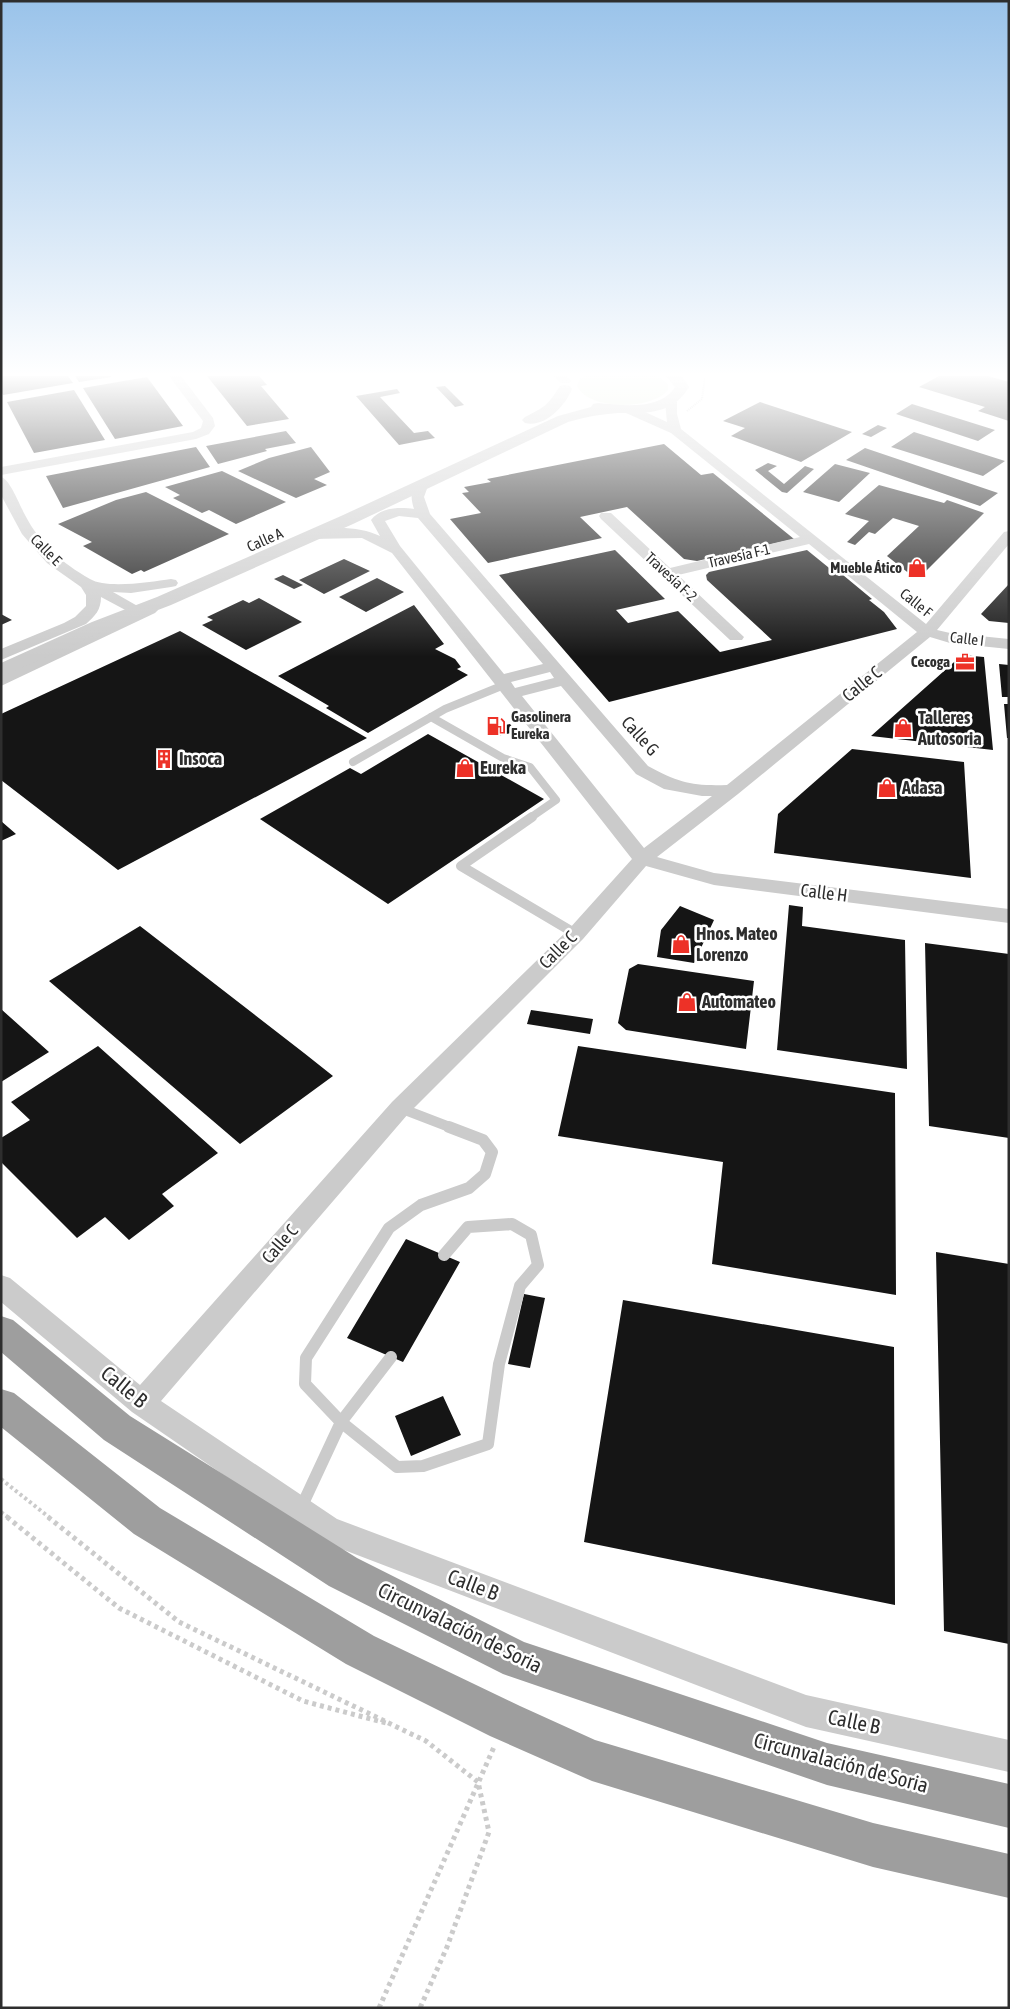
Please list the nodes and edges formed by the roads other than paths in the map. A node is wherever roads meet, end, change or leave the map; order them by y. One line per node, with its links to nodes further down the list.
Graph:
1 (420, 470): 14 (street, Calle A)
2 (455, 470): 5 (street, Calle A)
3 (725, 470): 10 (street, Calle F)
4 (1, 481): 13 (street, Calle E)
5 (421, 486): 6 (street); 8 (street, Calle A)
6 (423, 514): 11 (street); 23 (street, Calle G)
7 (606, 516): 12 (street, Travesía F-2)
8 (312, 535): 11 (street); 15 (street, Calle A)
9 (1009, 535): 18 (street, Calle C)
10 (812, 539): 12 (street, Travesía F-1); 18 (street, Calle F)
11 (397, 550): 27 (street)
12 (667, 573): 19 (street, Travesía F-2)
13 (87, 583): 14 (street, Calle E); 16 (street, Calle E); 17 (street)
14 (171, 583): 16 (street, Calle A)
15 (164, 600): 16 (street, Calle A); 26 (street, Calle A)
16 (129, 607): 17 (street, Calle A); 24 (street, Calle A)
17 (64, 630): 21 (street, Calle A); 22 (street, Calle A)
18 (927, 632): 20 (street, Calle I); 30 (street, Calle C)
19 (736, 637)
20 (1009, 644)
21 (1, 655)
22 (1, 664)
23 (552, 667): 25 (street, Calle G); 27 (street)
24 (1, 671)
25 (565, 680): 27 (street); 30 (street, Calle G)
26 (1, 681)
27 (506, 686): 28 (lane); 31 (street)
28 (431, 717): 29 (lane); 33 (lane)
29 (353, 762)
30 (732, 790): 31 (street, Calle C)
31 (642, 859): 32 (street, Calle H); 33 (street, Calle C)
32 (1009, 916)
33 (576, 934): 34 (street, Calle C)
34 (400, 1108): 39 (street, Calle C); 41 (lane)
35 (444, 1256): 41 (lane)
36 (1, 1286): 39 (street, Calle B)
37 (1, 1331): 44 (highway, Circunvalación de Soria)
38 (391, 1357): 41 (lane)
39 (142, 1403): 42 (street, Calle B)
40 (1, 1405): 45 (highway)
41 (341, 1422): 42 (lane)
42 (300, 1510): 43 (street, Calle B)
43 (1009, 1756)
44 (1009, 1806)
45 (1009, 1876)

